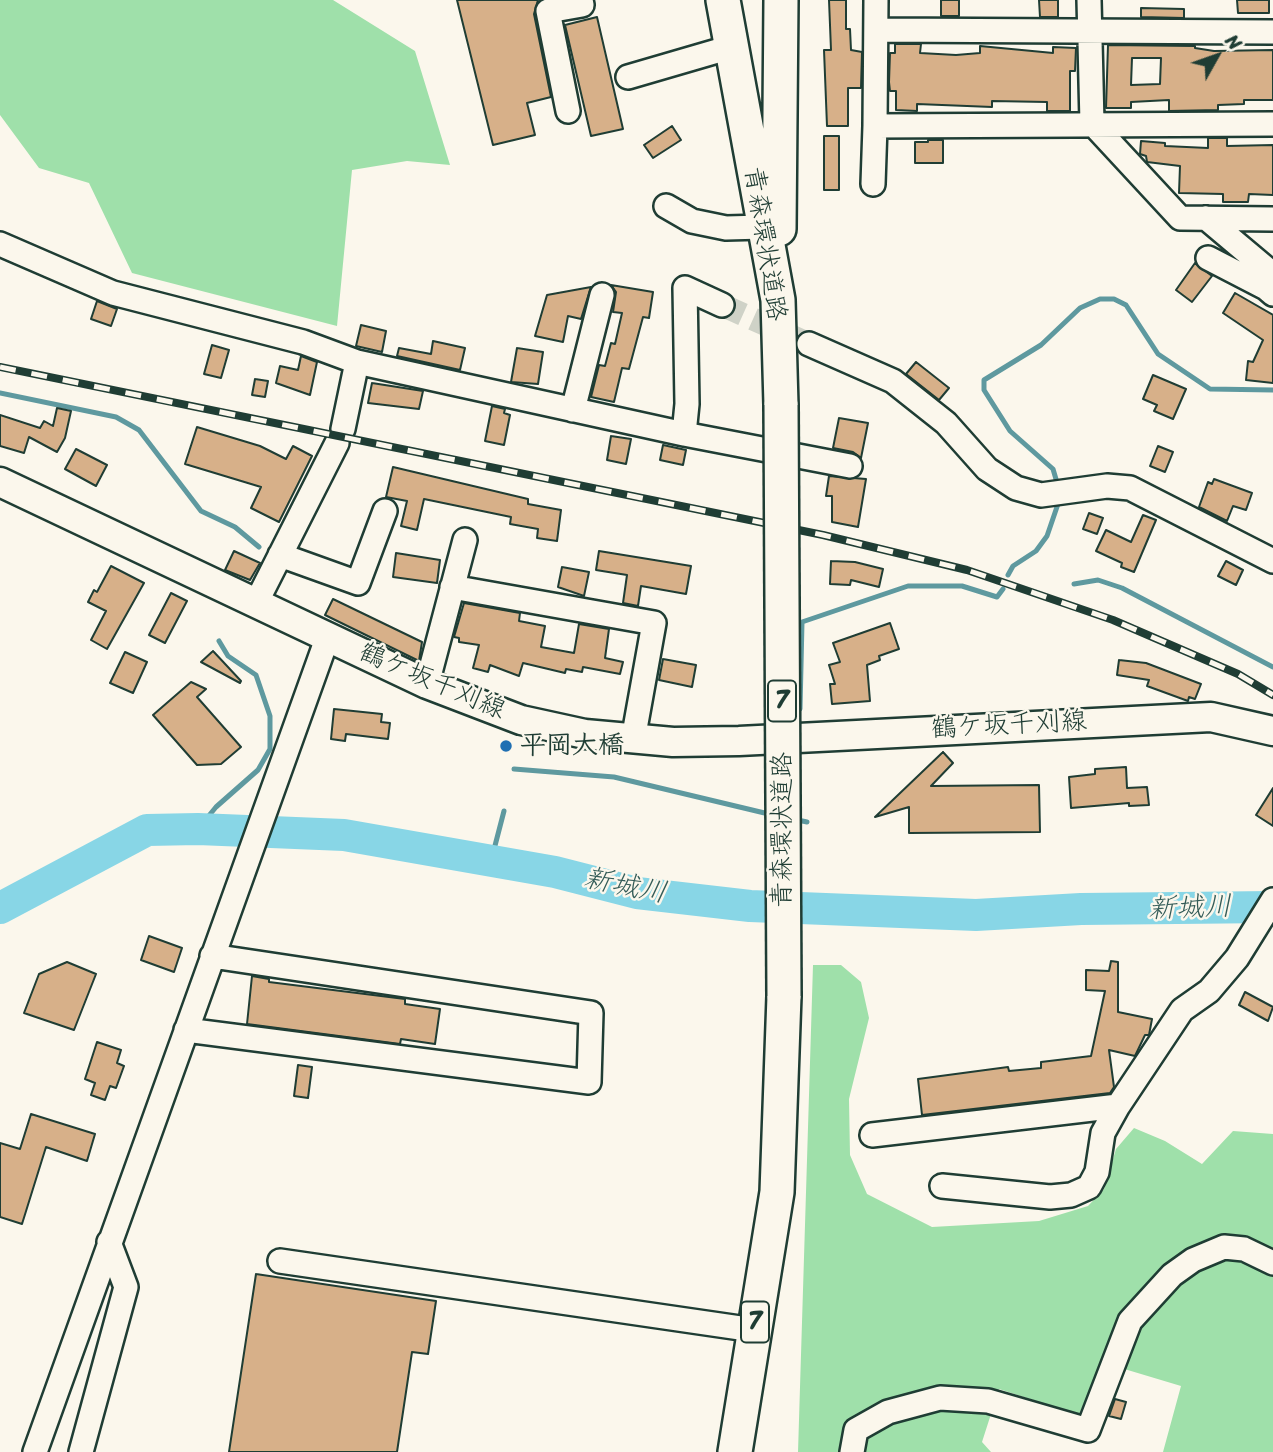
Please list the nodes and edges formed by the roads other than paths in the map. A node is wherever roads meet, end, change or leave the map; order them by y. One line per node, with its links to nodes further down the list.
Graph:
1 (581, 0): 11 (street)
2 (723, 0): 9 (highway, 青森環状道路 / 7)
3 (781, 0): 24 (highway)
4 (876, 0): 6 (street)
5 (1089, 0): 7 (street)
6 (877, 30): 7 (street); 14 (street)
7 (1090, 31): 8 (street); 12 (street)
8 (1273, 32)
9 (732, 47): 10 (street); 19 (highway, 青森環状道路 / 7)
10 (628, 77)
11 (568, 111)
12 (1092, 122): 13 (street); 14 (street); 17 (street)
13 (1273, 124)
14 (875, 125): 15 (street)
15 (873, 184)
16 (666, 206): 19 (street)
17 (1206, 218): 18 (street); 22 (street)
18 (1273, 219)
19 (763, 227): 24 (highway, 青森環状道路 / 7)
20 (0, 244): 27 (street)
21 (1208, 258): 22 (street)
22 (1269, 291)
23 (602, 295): 28 (street)
24 (778, 300): 51 (highway, 青森環状道路 / 7, bridge)
25 (722, 305): 29 (street)
26 (809, 345): 35 (street)
27 (358, 362): 28 (street); 34 (street)
28 (573, 410): 29 (street)
29 (684, 434): 30 (street)
30 (850, 466)
31 (0, 482): 37 (main road, 鶴ケ坂千刈線)
32 (386, 511): 34 (street)
33 (465, 540): 36 (street)
34 (280, 555): 37 (street)
35 (1273, 561)
36 (452, 587): 39 (street); 41 (street)
37 (256, 603): 38 (main road, 鶴ケ坂千刈線)
38 (328, 636): 39 (main road, 鶴ケ坂千刈線); 43 (street)
39 (427, 684): 41 (main road, 鶴ケ坂千刈線)
40 (1273, 731): 41 (main road, 鶴ケ坂千刈線)
41 (633, 740)
42 (1273, 900): 45 (street)
43 (212, 956): 44 (street); 44 (street)
44 (186, 1030): 48 (street)
45 (1118, 1106): 46 (street); 47 (street)
46 (873, 1135)
47 (942, 1186)
48 (109, 1242): 52 (street); 53 (street)
49 (281, 1261): 51 (street)
50 (1273, 1263): 55 (street)
51 (754, 1330): 54 (highway, 青森環状道路 / 7)
52 (35, 1452)
53 (81, 1452)
54 (735, 1452)
55 (852, 1452)

